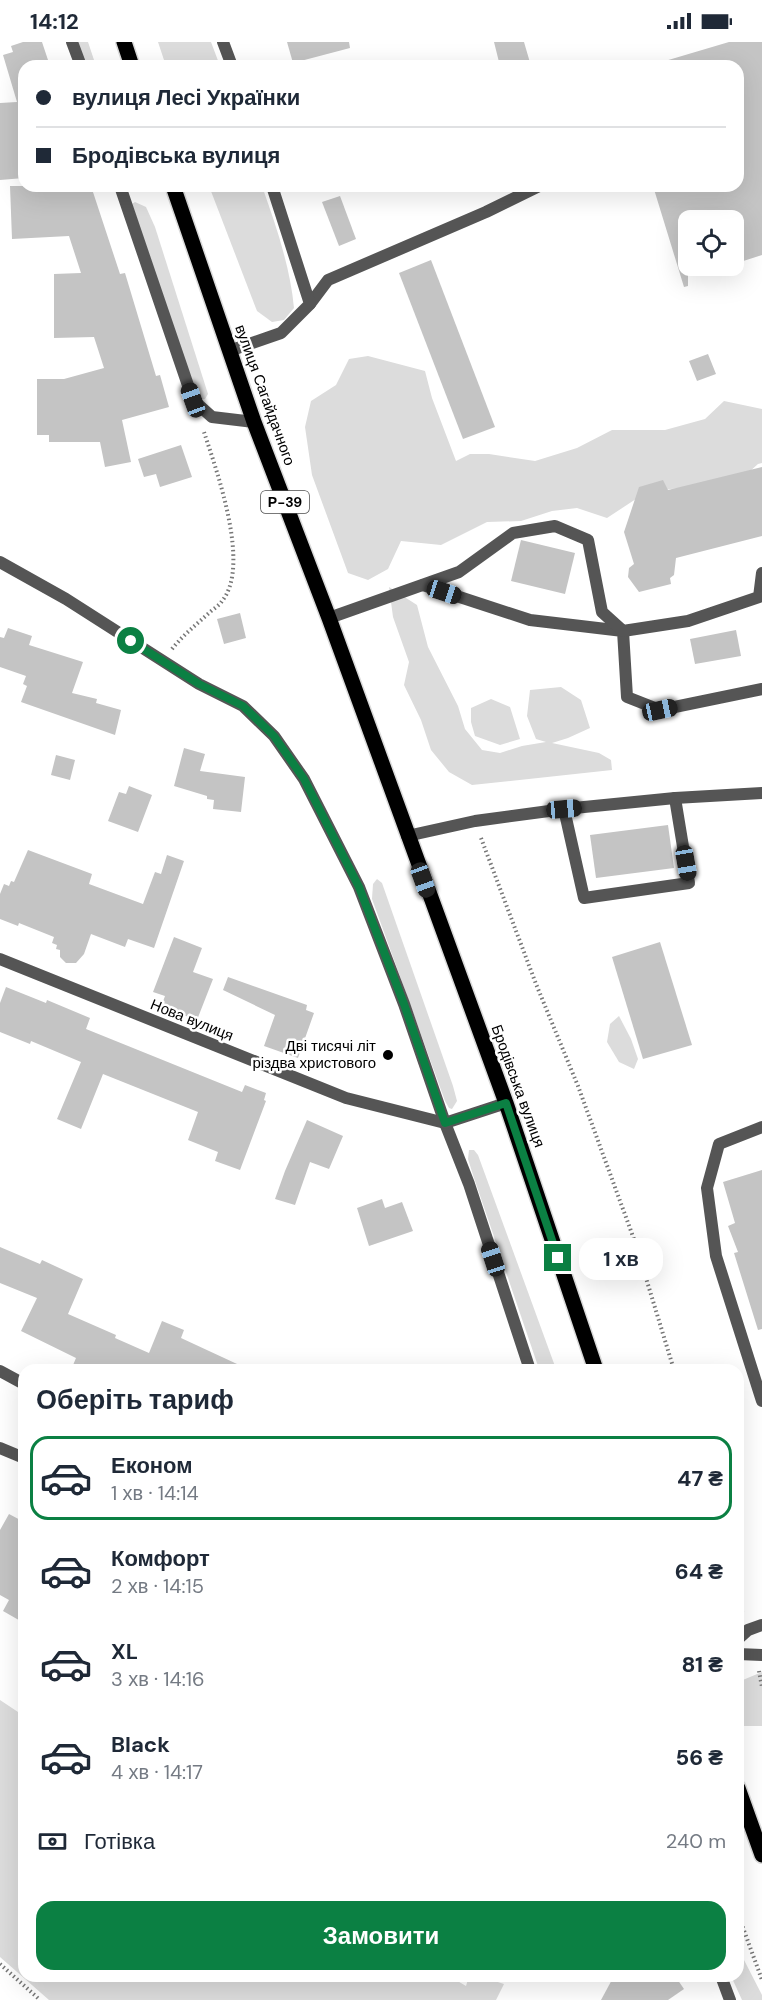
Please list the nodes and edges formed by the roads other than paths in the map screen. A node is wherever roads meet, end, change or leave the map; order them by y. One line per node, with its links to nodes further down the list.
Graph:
1 (72, 42): 4 (street)
2 (124, 42): 5 (main road)
3 (223, 42): 6 (street)
4 (79, 60)
5 (130, 60)
6 (230, 60)
7 (122, 192): 13 (street)
8 (175, 192): 12 (main road, вулиця Сагайдачного / Р-39)
9 (274, 192): 11 (street)
10 (527, 192): 11 (street)
11 (310, 304): 12 (street)
12 (229, 351): 13 (main road, вулиця Сагайдачного / Р-39)
13 (254, 422): 18 (main road, вулиця Сагайдачного / Р-39)
14 (0, 562): 28 (street)
15 (762, 573): 17 (street)
16 (423, 585): 18 (street); 19 (street); 19 (street)
17 (761, 602): 19 (street)
18 (328, 618): 24 (main road, вулиця Сагайдачного / Р-39)
19 (623, 631): 20 (street)
20 (762, 689)
21 (762, 793): 22 (street)
22 (675, 798): 23 (street); 23 (street)
23 (564, 809): 25 (street)
24 (401, 817): 25 (main road, Бродівська вулиця / Р-39)
25 (407, 836): 27 (main road, Бродівська вулиця / Р-39)
26 (0, 959): 28 (street, Нова вулиця)
27 (506, 1103): 28 (street); 31 (main road, Бродівська вулиця / Р-39)
28 (445, 1123): 30 (street)
29 (762, 1127): 34 (street)
30 (528, 1364)
31 (594, 1364)
32 (0, 1371): 33 (street)
33 (18, 1381)
34 (762, 1401)
35 (0, 1448): 36 (street)
36 (18, 1456)
37 (762, 1625): 38 (street)
38 (744, 1634)
39 (744, 1654): 40 (street)
40 (762, 1655)
41 (744, 1805): 42 (main road)
42 (762, 1855)
43 (723, 1982): 44 (street)
44 (730, 2000)

